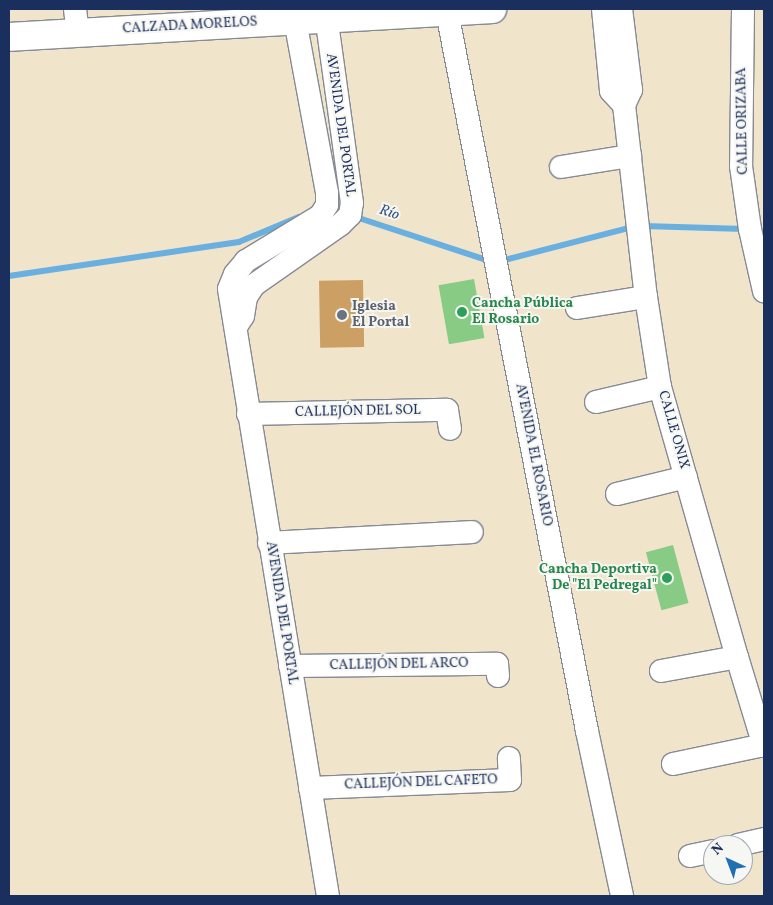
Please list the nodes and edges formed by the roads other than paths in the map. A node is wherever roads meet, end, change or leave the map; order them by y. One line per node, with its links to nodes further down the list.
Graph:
1 (492, 9): 5 (street, CALZADA MORELOS)
2 (603, 9): 10 (street, CALLE ONIX)
3 (621, 9): 10 (street, CALLE ONIX)
4 (743, 9): 13 (street, CALLE ORIZABA)
5 (447, 12): 6 (street, CALZADA MORELOS); 36 (street, AVENIDA EL ROSARIO)
6 (325, 13): 7 (street, CALZADA MORELOS); 16 (street, AVENIDA DEL PORTAL)
7 (295, 20): 8 (street, CALZADA MORELOS); 16 (street, AVENIDA DEL PORTAL)
8 (77, 21): 9 (street, CALZADA MORELOS)
9 (9, 37)
10 (624, 105): 11 (street, CALLE ONIX)
11 (630, 156): 12 (street); 14 (street, CALLE ONIX)
12 (561, 167)
13 (764, 291)
14 (646, 297): 15 (street); 17 (street, CALLE ONIX)
15 (578, 308)
16 (235, 330): 19 (street, AVENIDA DEL PORTAL)
17 (660, 387): 18 (street); 21 (street, CALLE ONIX)
18 (596, 402)
19 (248, 414): 20 (street, CALLEJÓN DEL SOL); 24 (street, AVENIDA DEL PORTAL)
20 (450, 429)
21 (686, 477): 22 (street); 25 (street, CALLE ONIX)
22 (617, 494)
23 (472, 532): 24 (street)
24 (269, 543): 26 (street, AVENIDA DEL PORTAL)
25 (737, 657): 27 (street); 29 (street, CALLE ONIX)
26 (290, 666): 28 (street, CALLEJÓN DEL ARCO); 32 (street, AVENIDA DEL PORTAL)
27 (661, 671)
28 (498, 676)
29 (764, 745): 31 (street)
30 (510, 758): 32 (street, CALLEJÓN DEL CAFETO)
31 (673, 764)
32 (310, 788): 35 (street, AVENIDA DEL PORTAL)
33 (703, 853): 34 (street)
34 (690, 856)
35 (328, 896)
36 (622, 896)

